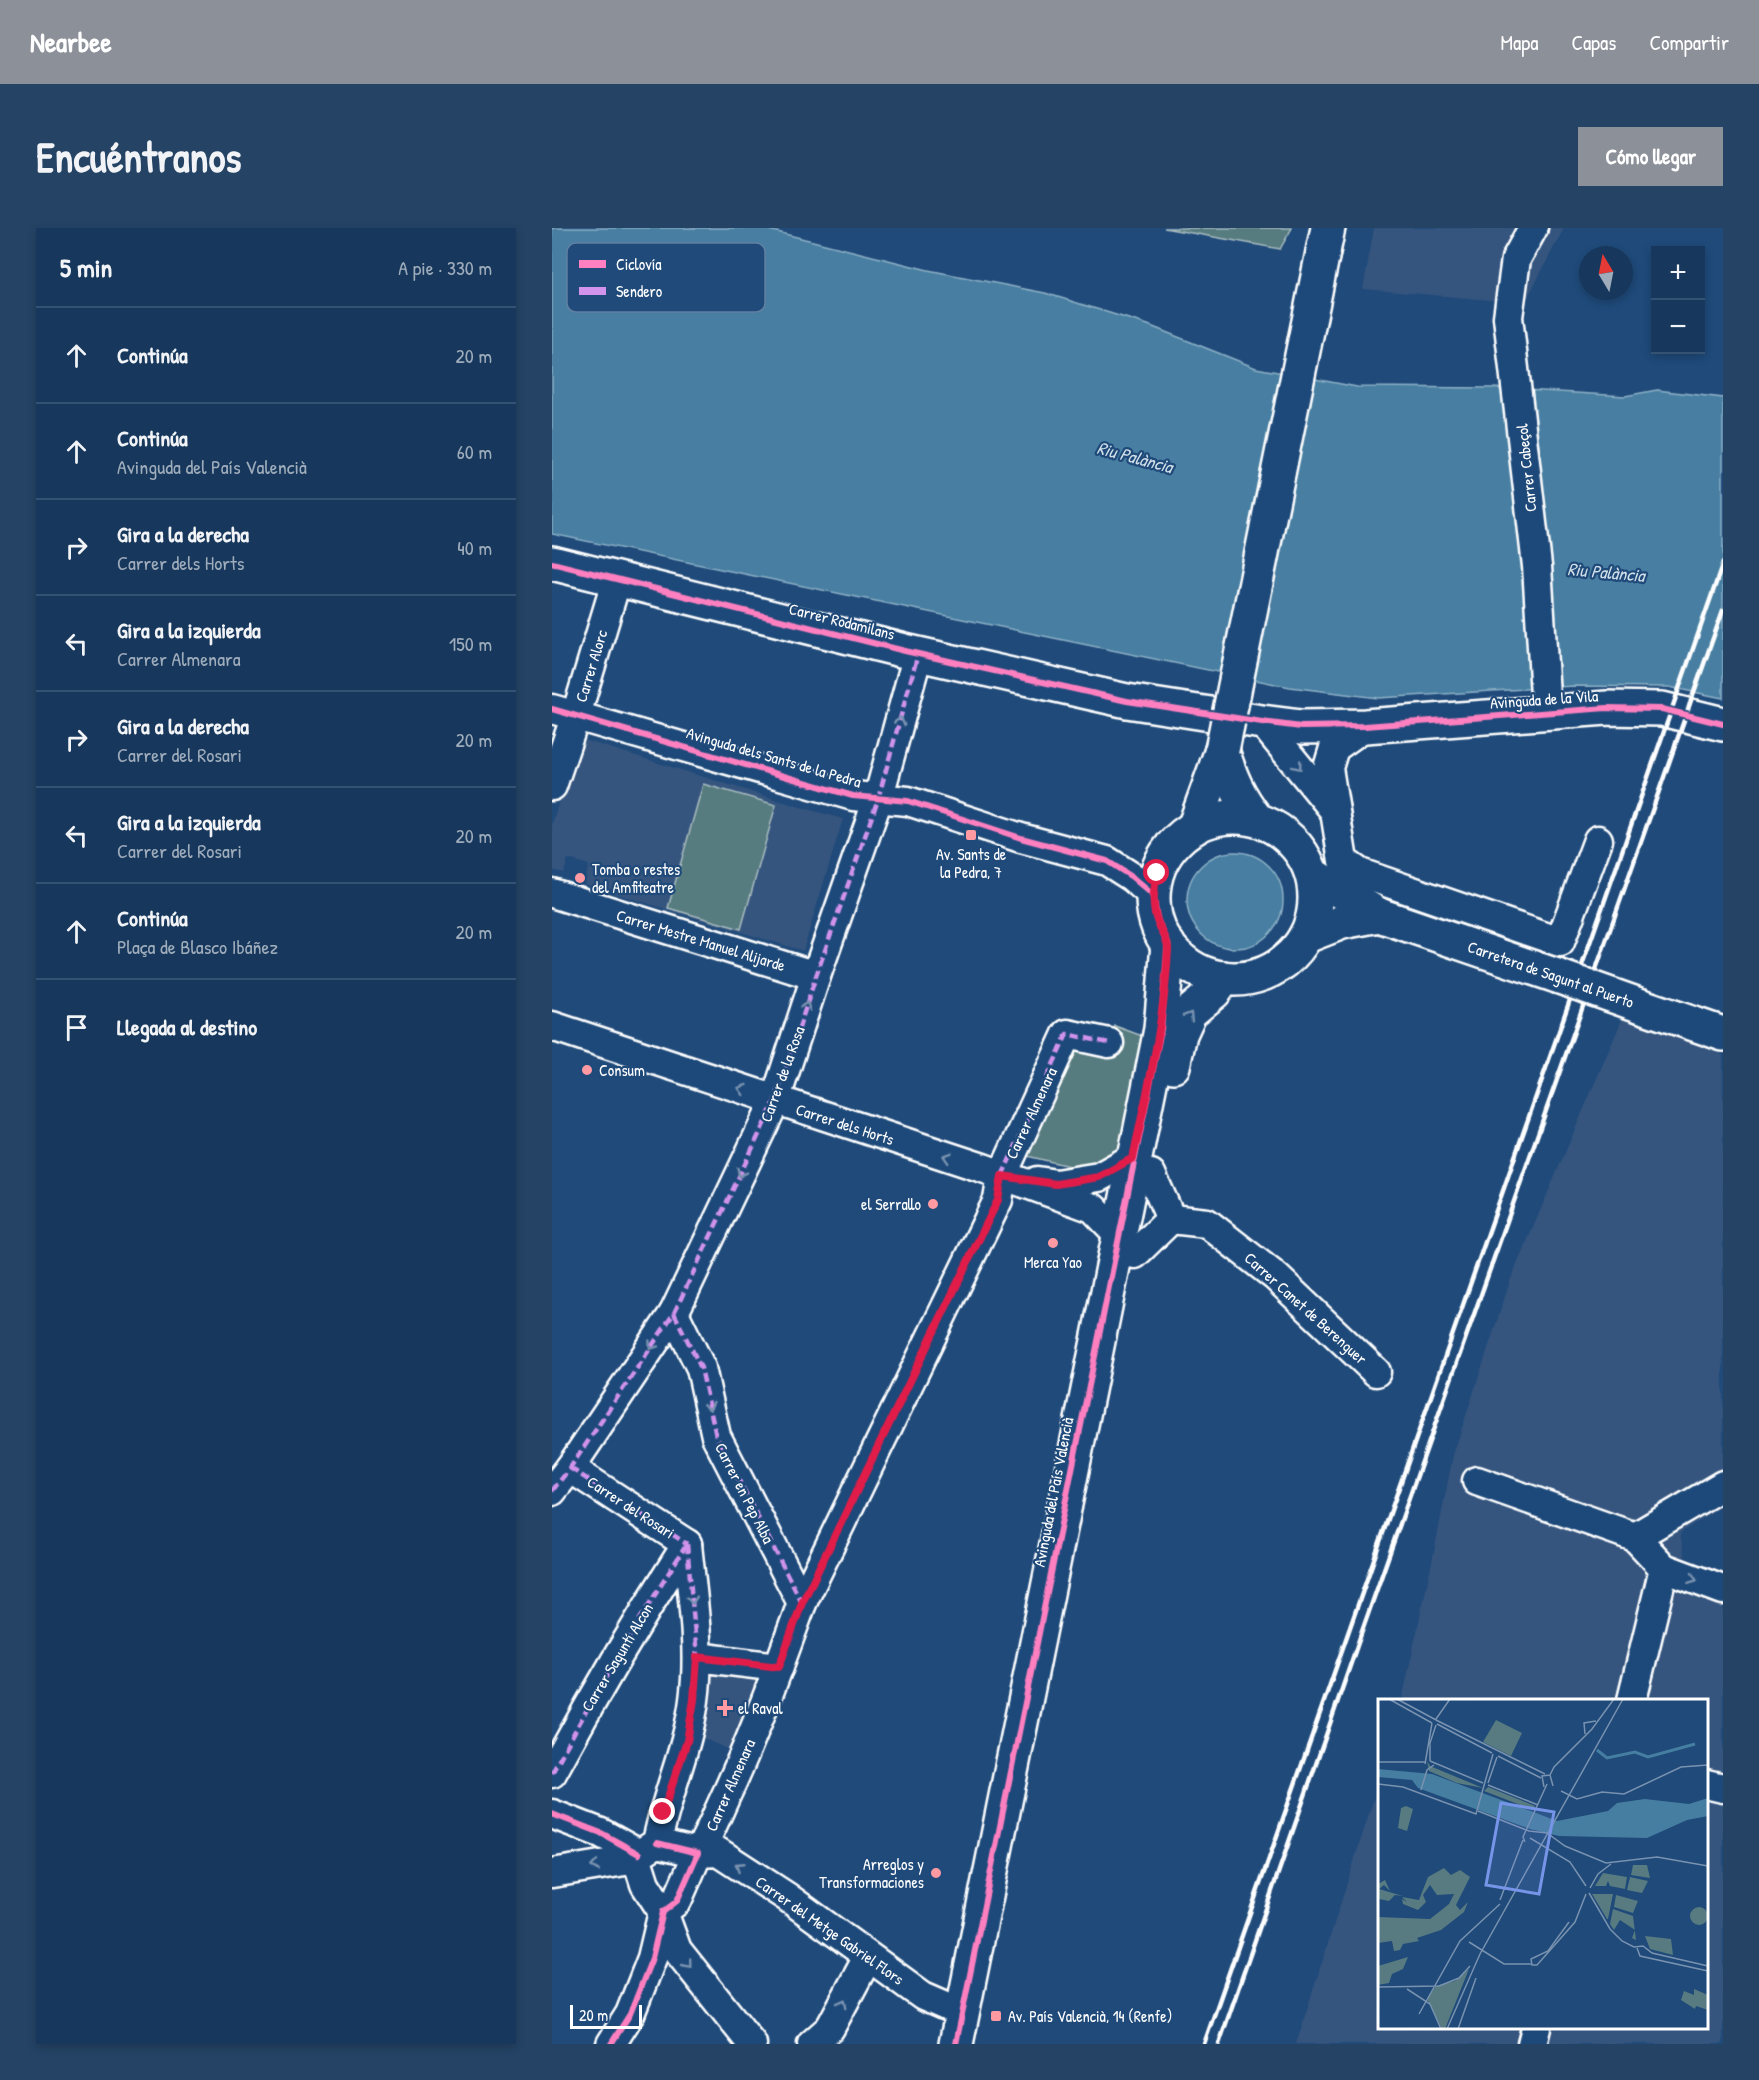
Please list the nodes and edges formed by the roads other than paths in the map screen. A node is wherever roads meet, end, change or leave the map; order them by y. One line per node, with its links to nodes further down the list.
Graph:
1 (1533, 228): 7 (street, Carrer Cabeçol)
2 (1326, 240): 11 (main road, bridge)
3 (552, 563): 4 (main road, Carrer Rodamilans)
4 (617, 579): 5 (main road, Carrer Rodamilans); 6 (street, Carrer Alorc)
5 (918, 654): 8 (main road, Carrer Rodamilans); 13 (street, Carrer de la Rosa, one-way to 5)
6 (564, 712): 12 (street, Carrer Alorc); 13 (street, Avinguda dels Sants de la Pedra)
7 (1546, 712): 9 (main road, Avinguda de la Vila); 10 (main road, Avinguda de la Vila)
8 (1262, 722): 10 (main road, Avinguda de la Vila); 14 (street, one-way to 14)
9 (1723, 724)
10 (1365, 726): 14 (street)
11 (1222, 750): 15 (main road); 16 (main road)
12 (552, 786)
13 (878, 799): 20 (street, Avinguda dels Sants de la Pedra); 24 (street, Carrer de la Rosa)
14 (1334, 810): 17 (street)
15 (1257, 820): 16 (main road); 18 (main road)
16 (1194, 828): 20 (main road)
17 (1598, 840)
18 (1313, 875): 21 (main road, Carretera de Sagunt al Puerto); 22 (main road)
19 (552, 893): 24 (street, Carrer Mestre Manuel Alijarde)
20 (1153, 895): 23 (main road)
21 (1379, 915): 22 (main road, Carretera de Sagunt al Puerto); 27 (main road, Carretera de Sagunt al Puerto, bridge)
22 (1306, 936): 25 (main road)
23 (1168, 944): 25 (main road); 30 (main road, Avinguda del País Valencià)
24 (816, 976): 29 (street, Carrer de la Rosa, one-way to 24)
25 (1223, 978): 30 (main road, Avinguda del País Valencià, one-way to 25)
26 (552, 1026): 29 (street, Carrer dels Horts, one-way to 26)
27 (1723, 1034)
28 (1109, 1043): 31 (street, Carrer Almenara)
29 (775, 1101): 31 (street, Carrer dels Horts, one-way to 29); 34 (street, Carrer de la Rosa, one-way to 34)
30 (1142, 1166): 31 (street, Carrer dels Horts); 32 (street); 33 (main road, Avinguda del País Valencià)
31 (1002, 1176): 33 (street, Carrer dels Horts); 43 (street, Carrer Almenara)
32 (1171, 1219): 33 (street); 35 (street, Carrer Canet de Berenguer)
33 (1127, 1244): 56 (main road, Avinguda del País Valencià); 61 (main road, Avinguda del País Valencià)
34 (674, 1313): 36 (street, Carrer de la Rosa, one-way to 36); 43 (street, Carrer en Pep Alba, one-way to 43)
35 (1376, 1372)
36 (558, 1481): 40 (street, Carrer del Rosari)
37 (1477, 1481): 39 (street)
38 (1723, 1485): 39 (street)
39 (1635, 1537): 41 (street)
40 (687, 1544): 44 (street, Carrer del Rosari, one-way to 44); 47 (street, Carrer Saguntí Alcon)
41 (1664, 1568): 42 (street, one-way to 42); 46 (street)
42 (1723, 1590)
43 (802, 1603): 45 (street, Carrer Almenara)
44 (697, 1657): 45 (street); 51 (street, Carrer del Rosari)
45 (779, 1667): 52 (street, Carrer Almenara)
46 (1632, 1699)
47 (552, 1773)
48 (1708, 1784): 49 (street)
49 (1723, 1788)
50 (552, 1814): 51 (street)
51 (644, 1852): 52 (street, Carrer del Metge Gabriel Flors); 53 (street, one-way to 53); 54 (street)
52 (698, 1853): 54 (street, Carrer Almenara); 55 (street, Carrer del Metge Gabriel Flors, one-way to 52)
53 (552, 1873)
54 (663, 1912): 58 (street); 59 (street, one-way to 59)
55 (868, 1957): 56 (street, Carrer del Metge Gabriel Flors); 60 (street, one-way to 55)
56 (959, 2029)
57 (1536, 2029): 62 (street)
58 (611, 2044)
59 (752, 2044)
60 (812, 2044)
61 (974, 2044)
62 (1532, 2044)

